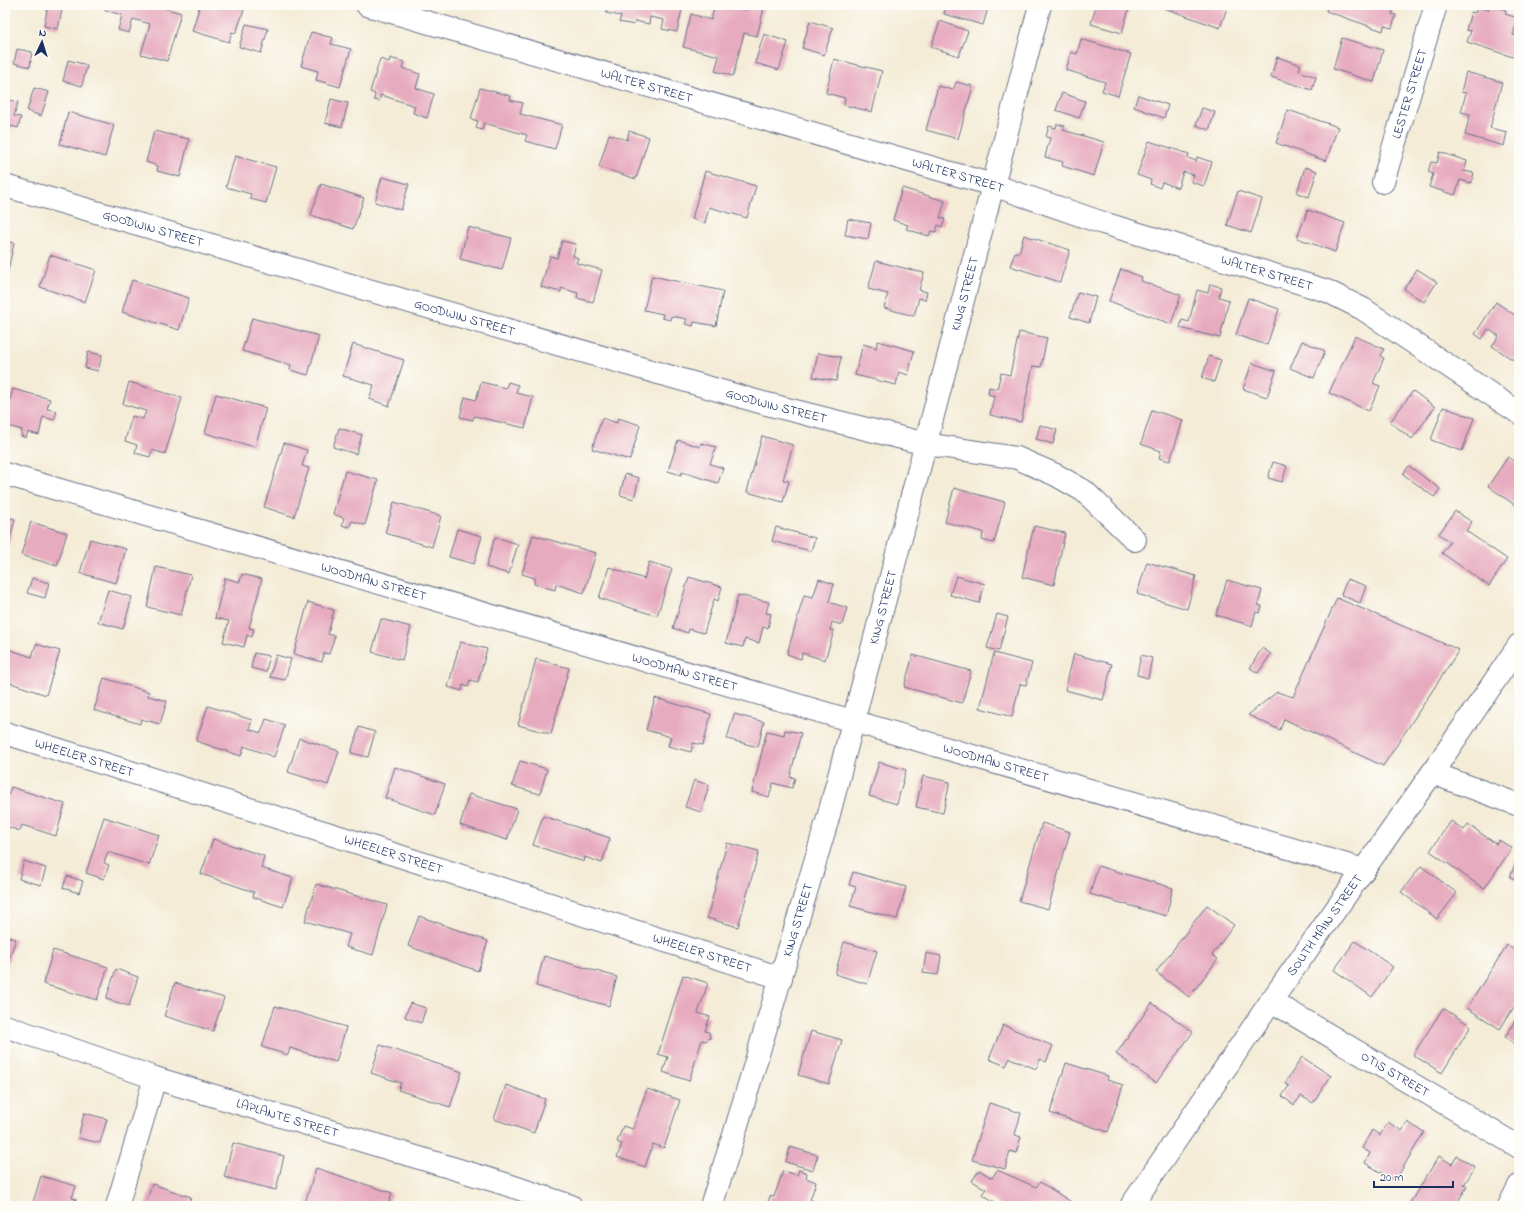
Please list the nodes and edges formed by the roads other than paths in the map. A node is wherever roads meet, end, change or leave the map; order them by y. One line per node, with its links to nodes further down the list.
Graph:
1 (367, 5): 5 (street, WALTER STREET)
2 (1040, 5): 5 (street, KING STREET)
3 (1436, 5): 4 (street, LESTER STREET)
4 (1383, 182)
5 (994, 185): 7 (street, WALTER STREET); 8 (street, KING STREET)
6 (5, 186): 8 (street, GOODWIN STREET)
7 (1519, 413)
8 (926, 444): 10 (street, GOODWIN STREET); 12 (street, KING STREET)
9 (5, 474): 12 (street, WOODMAN STREET)
10 (1135, 540)
11 (1519, 645): 14 (street, SOUTH MAIN STREET)
12 (854, 721): 16 (street, WOODMAN STREET); 17 (street, KING STREET)
13 (5, 733): 17 (street, WHEELER STREET)
14 (1432, 773): 15 (street); 16 (street, SOUTH MAIN STREET)
15 (1519, 805)
16 (1364, 870): 18 (street, SOUTH MAIN STREET)
17 (781, 978): 26 (street, KING STREET)
18 (1271, 1001): 21 (street, OTIS STREET); 22 (street, SOUTH MAIN STREET)
19 (5, 1026): 20 (street, LAPLANTE STREET)
20 (155, 1078): 24 (street); 25 (street, LAPLANTE STREET)
21 (1519, 1147)
22 (1149, 1180): 27 (street, SOUTH MAIN STREET); 28 (street)
23 (1519, 1186): 29 (street)
24 (117, 1206)
25 (571, 1206)
26 (711, 1206)
27 (1131, 1206)
28 (1141, 1206)
29 (1509, 1206)

